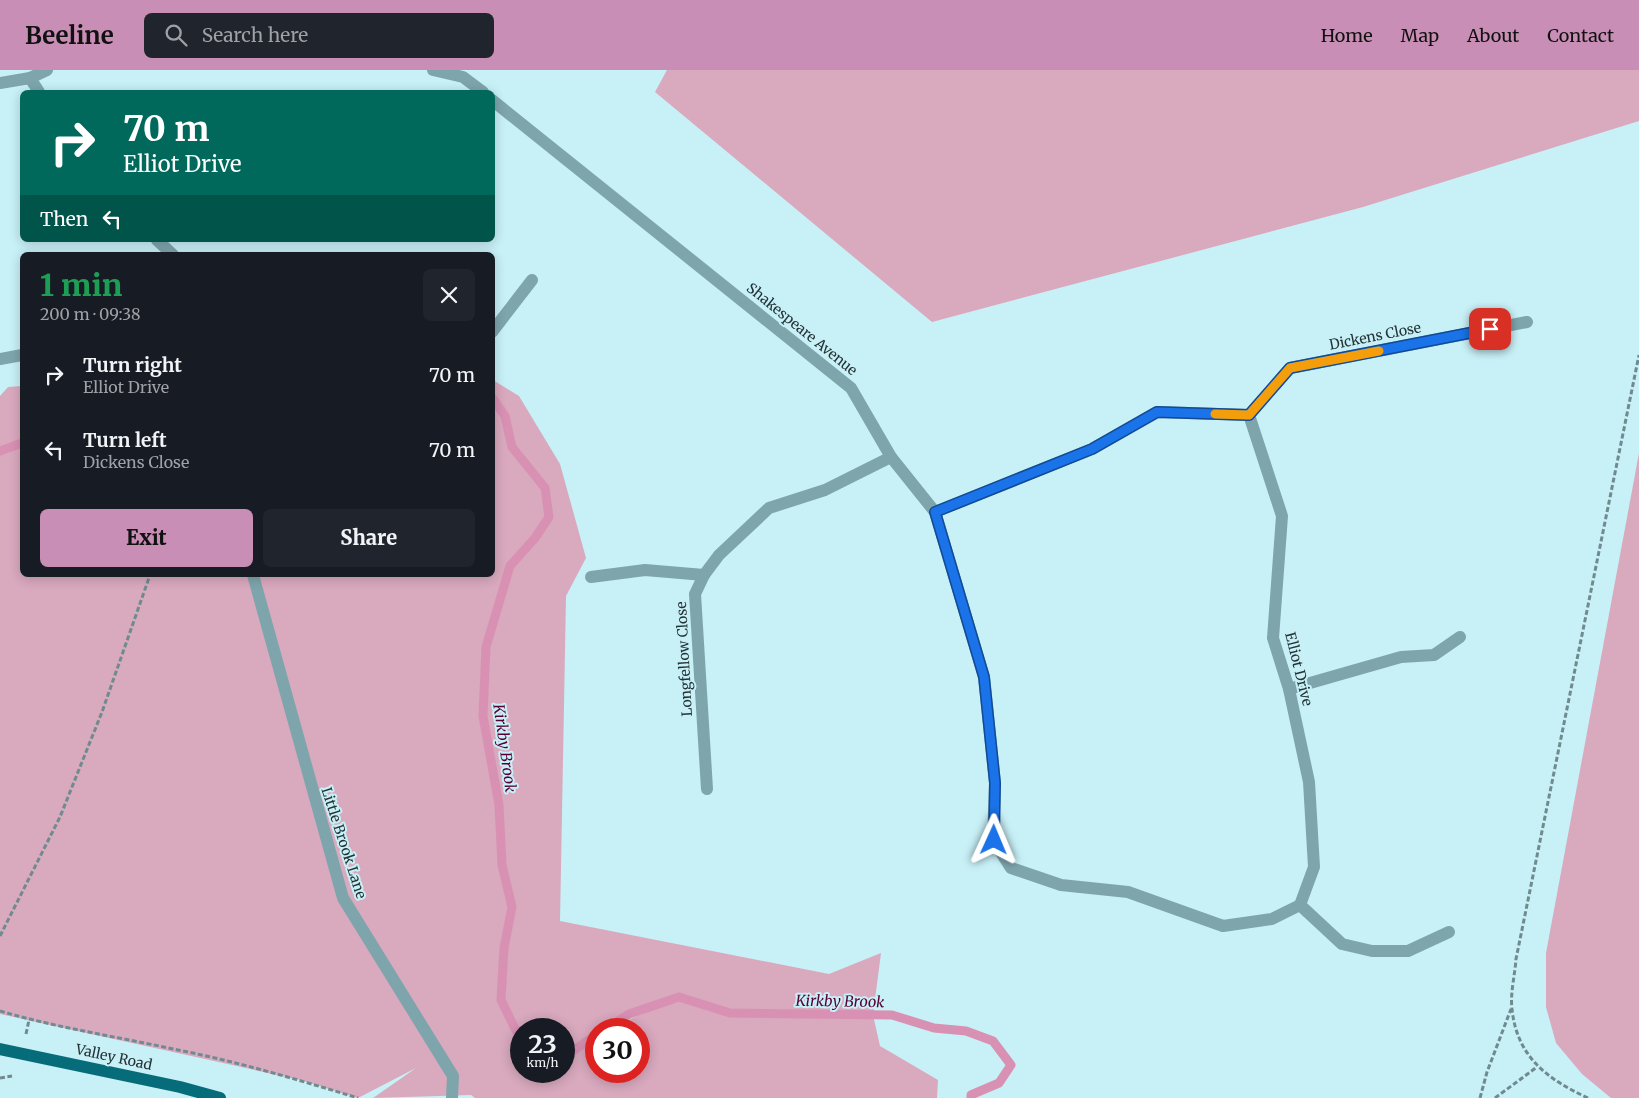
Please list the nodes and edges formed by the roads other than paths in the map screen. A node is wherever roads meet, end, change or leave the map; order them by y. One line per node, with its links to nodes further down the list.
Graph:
1 (47, 70): 3 (street)
2 (433, 70): 6 (street)
3 (30, 78): 4 (street); 5 (street)
4 (0, 83)
5 (38, 90)
6 (480, 90)
7 (495, 102): 16 (street, Shakespeare Avenue)
8 (159, 242): 9 (street)
9 (170, 252)
10 (532, 280): 12 (street)
11 (1526, 322): 15 (street, Dickens Close)
12 (495, 328)
13 (20, 355): 14 (street)
14 (0, 359)
15 (1249, 415): 17 (street); 22 (street, Elliot Drive)
16 (891, 457): 17 (street, Shakespeare Avenue); 18 (street, Longfellow Close)
17 (935, 512): 24 (street, Shakespeare Avenue)
18 (704, 575): 20 (street); 23 (street, Longfellow Close)
19 (254, 577): 28 (street, Little Brook Lane)
20 (591, 578)
21 (1460, 637): 22 (street)
22 (1289, 689): 24 (street, Elliot Drive)
23 (707, 789)
24 (1300, 905): 25 (street)
25 (1449, 932)
26 (0, 1049): 27 (main road, Valley Road)
27 (220, 1098)
28 (452, 1098)

